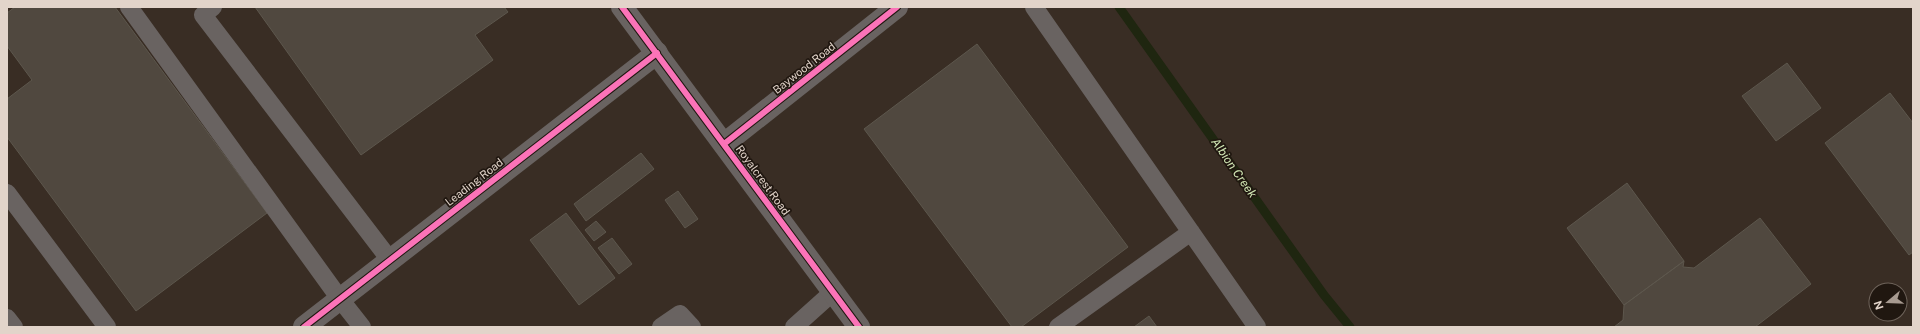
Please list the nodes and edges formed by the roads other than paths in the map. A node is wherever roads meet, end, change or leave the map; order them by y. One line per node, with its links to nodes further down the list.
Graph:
1 (129, 7): 12 (lane)
2 (213, 7): 10 (lane)
3 (622, 7): 6 (street, Royalcrest Road)
4 (897, 7): 7 (street, Baywood Road)
5 (1034, 7): 9 (lane)
6 (657, 54): 7 (street, Royalcrest Road); 10 (street, Leading Road)
7 (724, 144): 11 (street, Royalcrest Road)
8 (7, 193): 15 (lane)
9 (1191, 232): 22 (lane); 23 (lane)
10 (390, 260): 12 (street, Leading Road)
11 (833, 292): 20 (lane); 21 (street, Royalcrest Road)
12 (340, 299): 16 (street, Leading Road); 17 (lane)
13 (7, 318): 14 (lane)
14 (14, 327)
15 (107, 327)
16 (304, 327)
17 (362, 327)
18 (661, 327): 19 (lane)
19 (692, 327)
20 (794, 327)
21 (859, 327)
22 (1058, 327)
23 (1257, 327)

